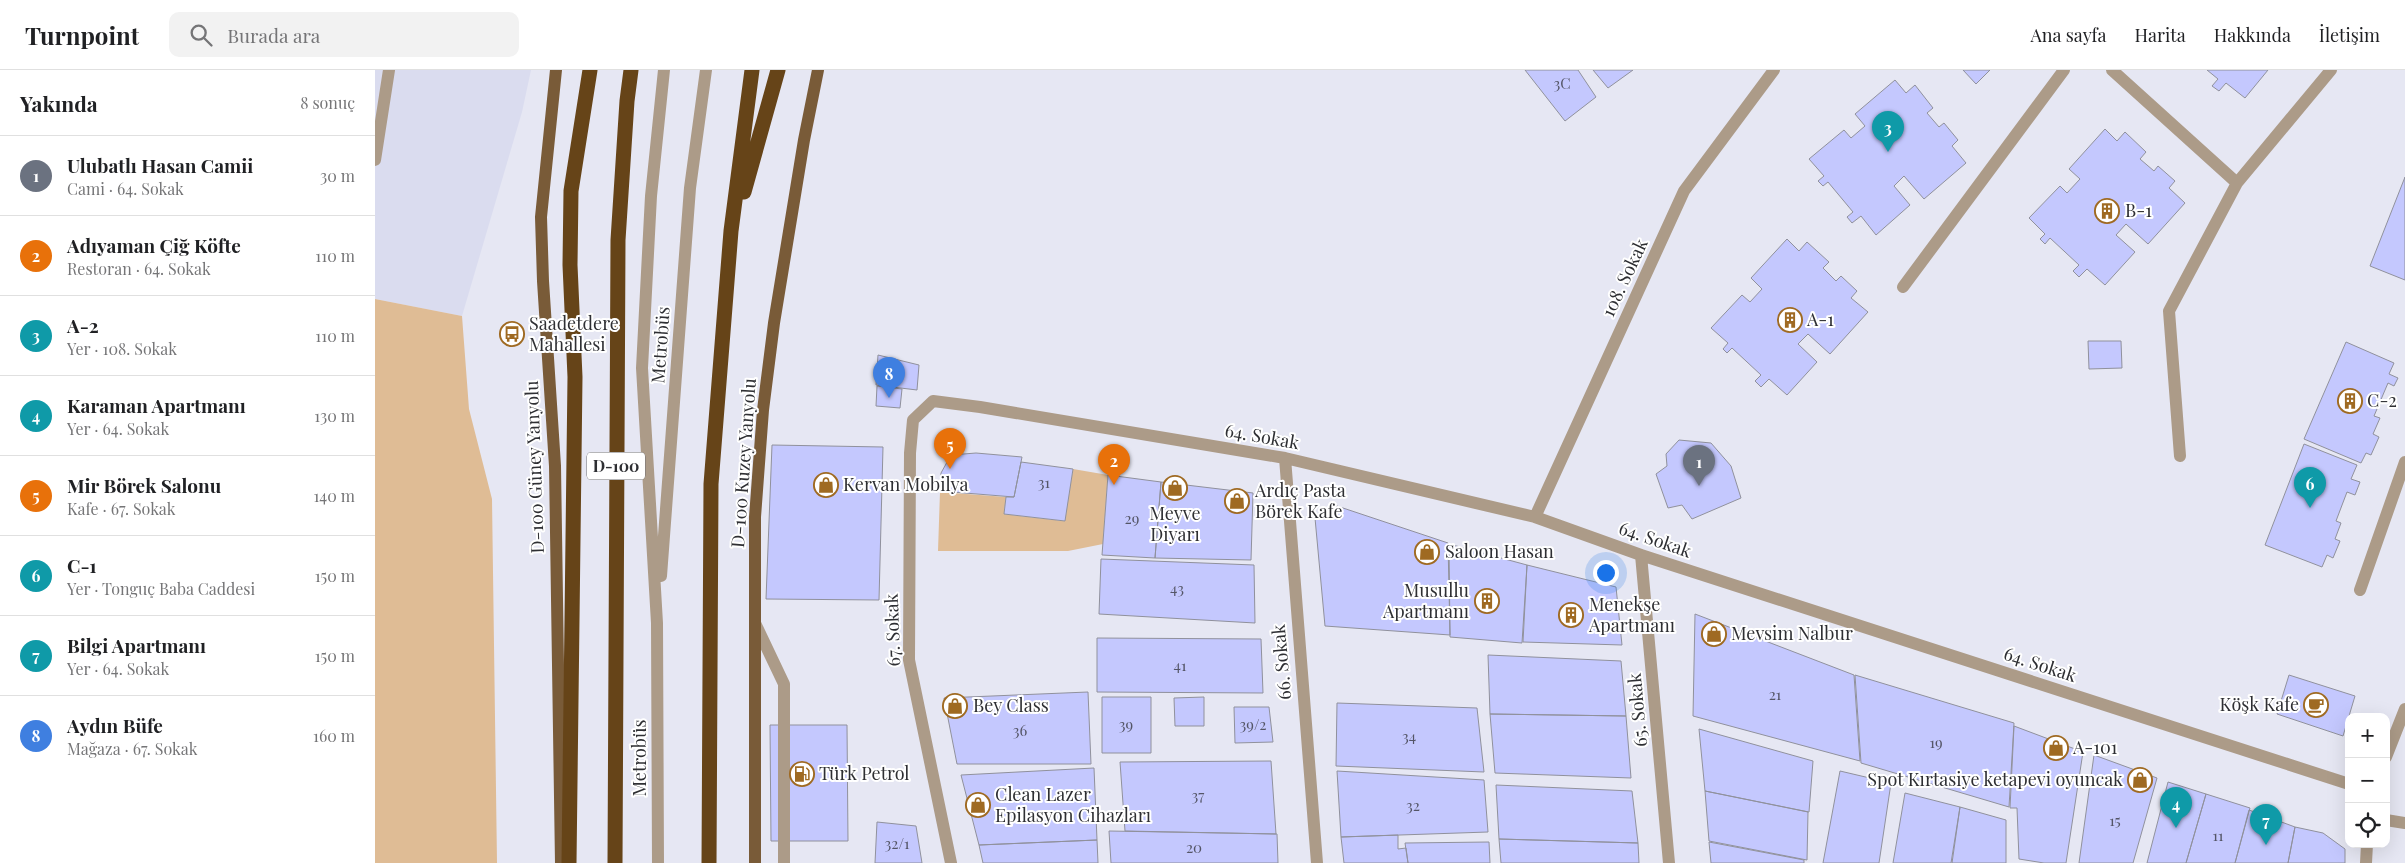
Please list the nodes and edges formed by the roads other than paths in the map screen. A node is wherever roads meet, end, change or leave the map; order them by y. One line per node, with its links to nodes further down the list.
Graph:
1 (389, 70): 14 (street)
2 (556, 70): 33 (main road, D-100 Güney Yanyolu)
3 (590, 70): 34 (highway)
4 (631, 70): 35 (highway, D-100)
5 (664, 70): 25 (street, Metrobüs)
6 (706, 70): 25 (street, Metrobüs)
7 (752, 70): 16 (highway)
8 (778, 70): 16 (highway)
9 (818, 70): 26 (main road, D-100 Kuzey Yanyolu)
10 (1774, 70): 22 (street, 108. Sokak)
11 (2064, 70): 17 (street)
12 (2112, 70): 15 (street)
13 (2331, 70): 15 (street)
14 (375, 160)
15 (2237, 183): 19 (street)
16 (731, 232): 37 (highway)
17 (1903, 287)
18 (933, 401): 20 (street, 64. Sokak); 40 (street, 67. Sokak)
19 (2180, 456)
20 (1285, 458): 22 (street, 64. Sokak); 41 (street, 66. Sokak)
21 (2405, 462): 24 (street)
22 (1535, 517): 23 (street, 64. Sokak)
23 (1641, 554): 29 (street, 64. Sokak); 42 (street, 65. Sokak)
24 (2359, 590)
25 (657, 623): 36 (street, Metrobüs)
26 (755, 623): 38 (main road, D-100 Kuzey Yanyolu); 39 (street)
27 (2405, 708): 28 (street)
28 (2390, 747)
29 (2345, 783)
30 (2390, 821): 31 (street)
31 (2405, 823)
32 (2367, 848): 43 (street)
33 (561, 863)
34 (569, 863)
35 (615, 863)
36 (658, 863)
37 (709, 863)
38 (755, 863)
39 (784, 863)
40 (951, 863)
41 (1317, 863)
42 (1669, 863)
43 (2366, 863)

